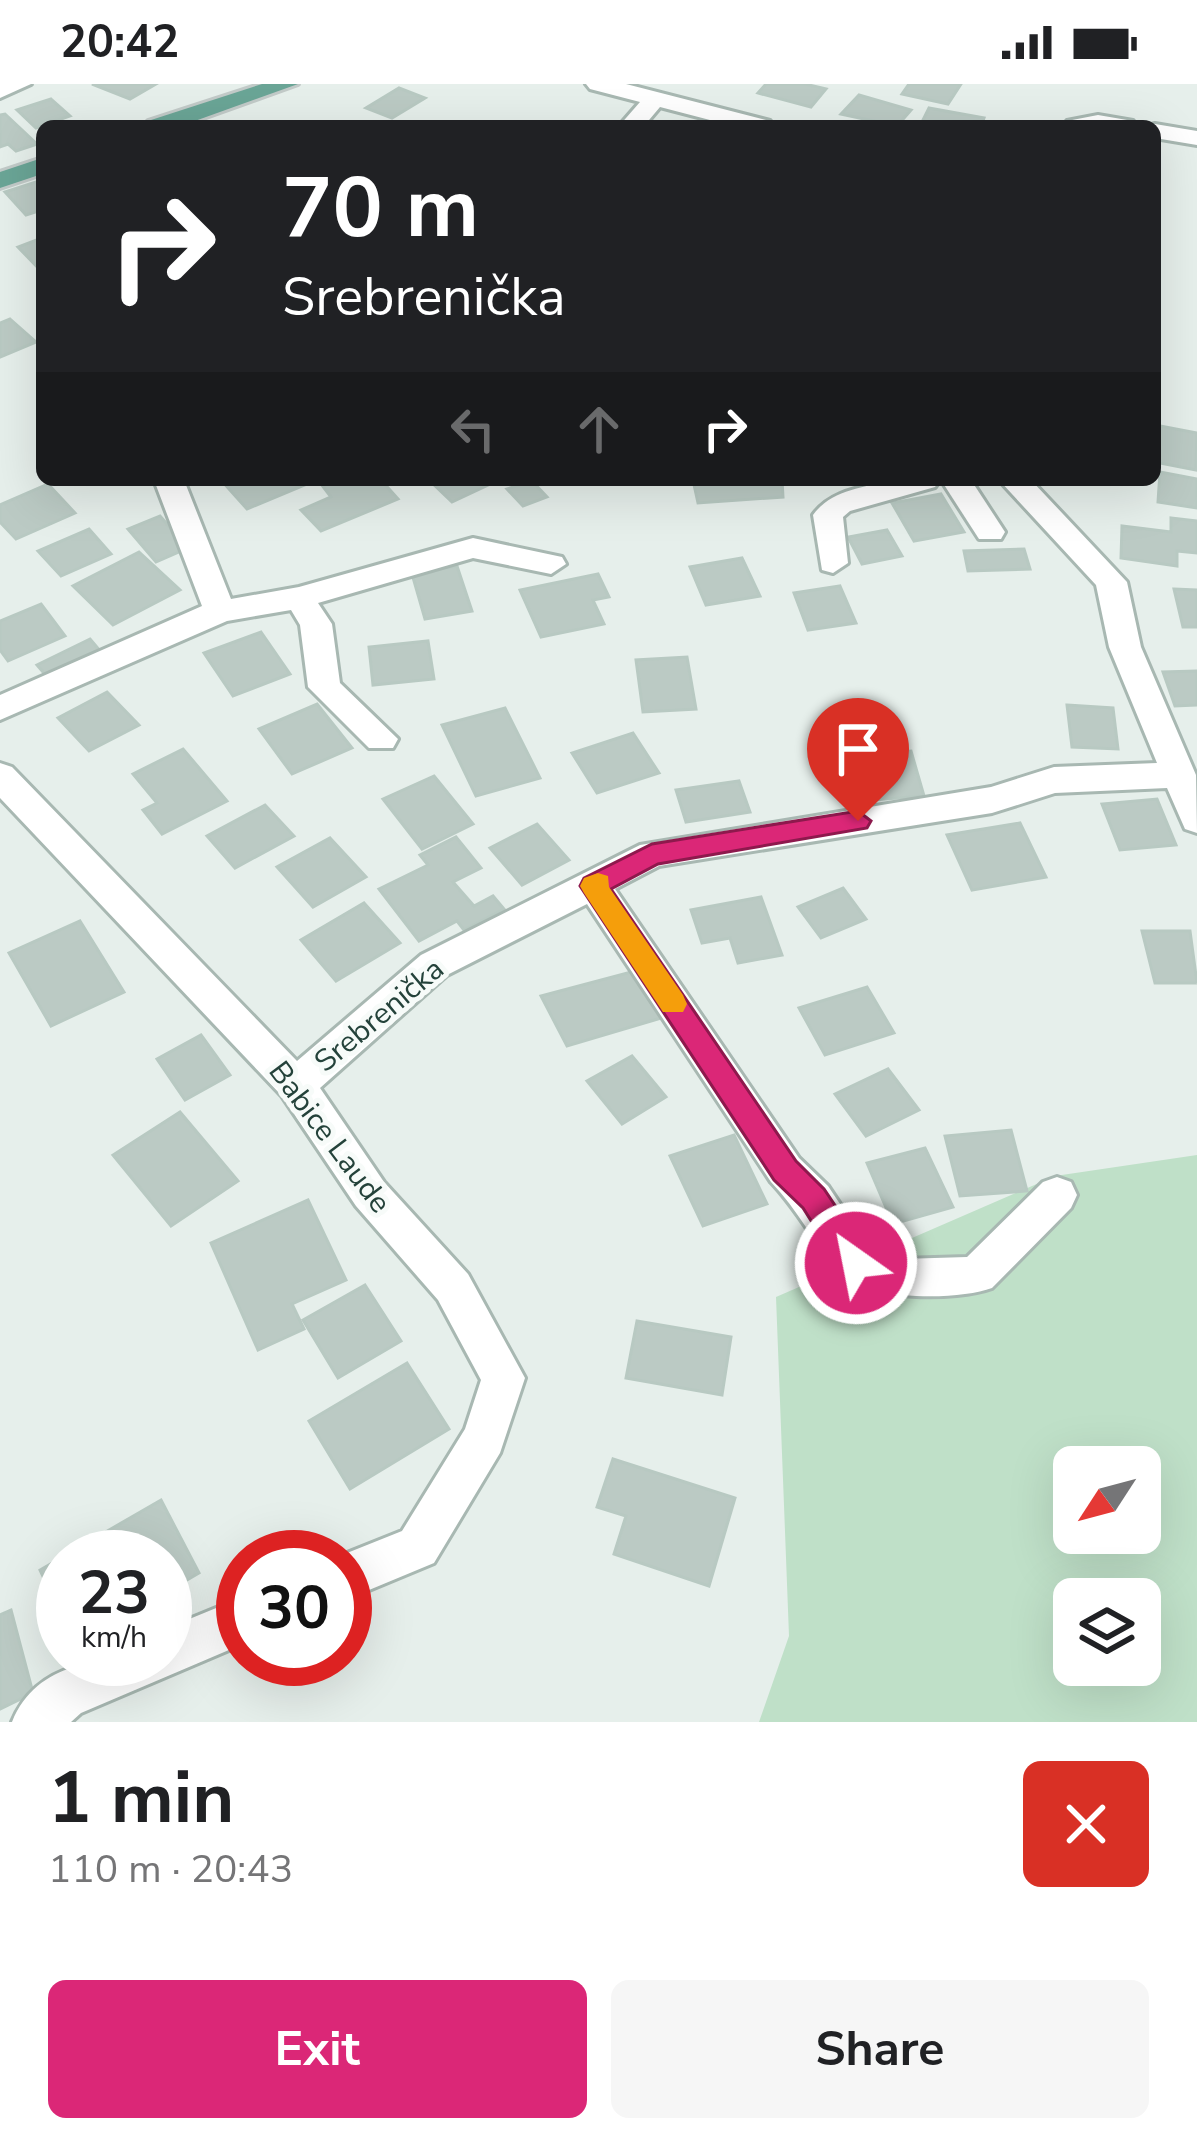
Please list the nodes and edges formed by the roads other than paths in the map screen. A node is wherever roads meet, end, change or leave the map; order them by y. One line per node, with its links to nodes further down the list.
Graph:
1 (19, 84): 4 (street)
2 (286, 84): 6 (main road)
3 (598, 84): 5 (street)
4 (0, 91)
5 (655, 99): 7 (street); 8 (street)
6 (175, 120)
7 (636, 120)
8 (737, 120)
9 (1161, 131): 10 (street)
10 (1197, 137)
11 (36, 167): 12 (main road)
12 (0, 182)
13 (171, 486): 21 (street)
14 (904, 486): 18 (street)
15 (960, 486): 17 (street)
16 (1020, 486): 24 (street)
17 (990, 532)
18 (833, 563)
19 (551, 564): 20 (street)
20 (299, 598): 21 (street); 23 (street)
21 (220, 610): 22 (street)
22 (0, 708)
23 (381, 739)
24 (1179, 775): 26 (street); 27 (street, Srebrenička)
25 (0, 776): 28 (street, Babice Laude)
26 (1197, 820)
27 (594, 886): 28 (street, Srebrenička); 29 (street)
28 (296, 1084): 30 (street, Babice Laude)
29 (1057, 1195)
30 (372, 1566)
31 (88, 1686): 32 (street)
32 (36, 1722)

